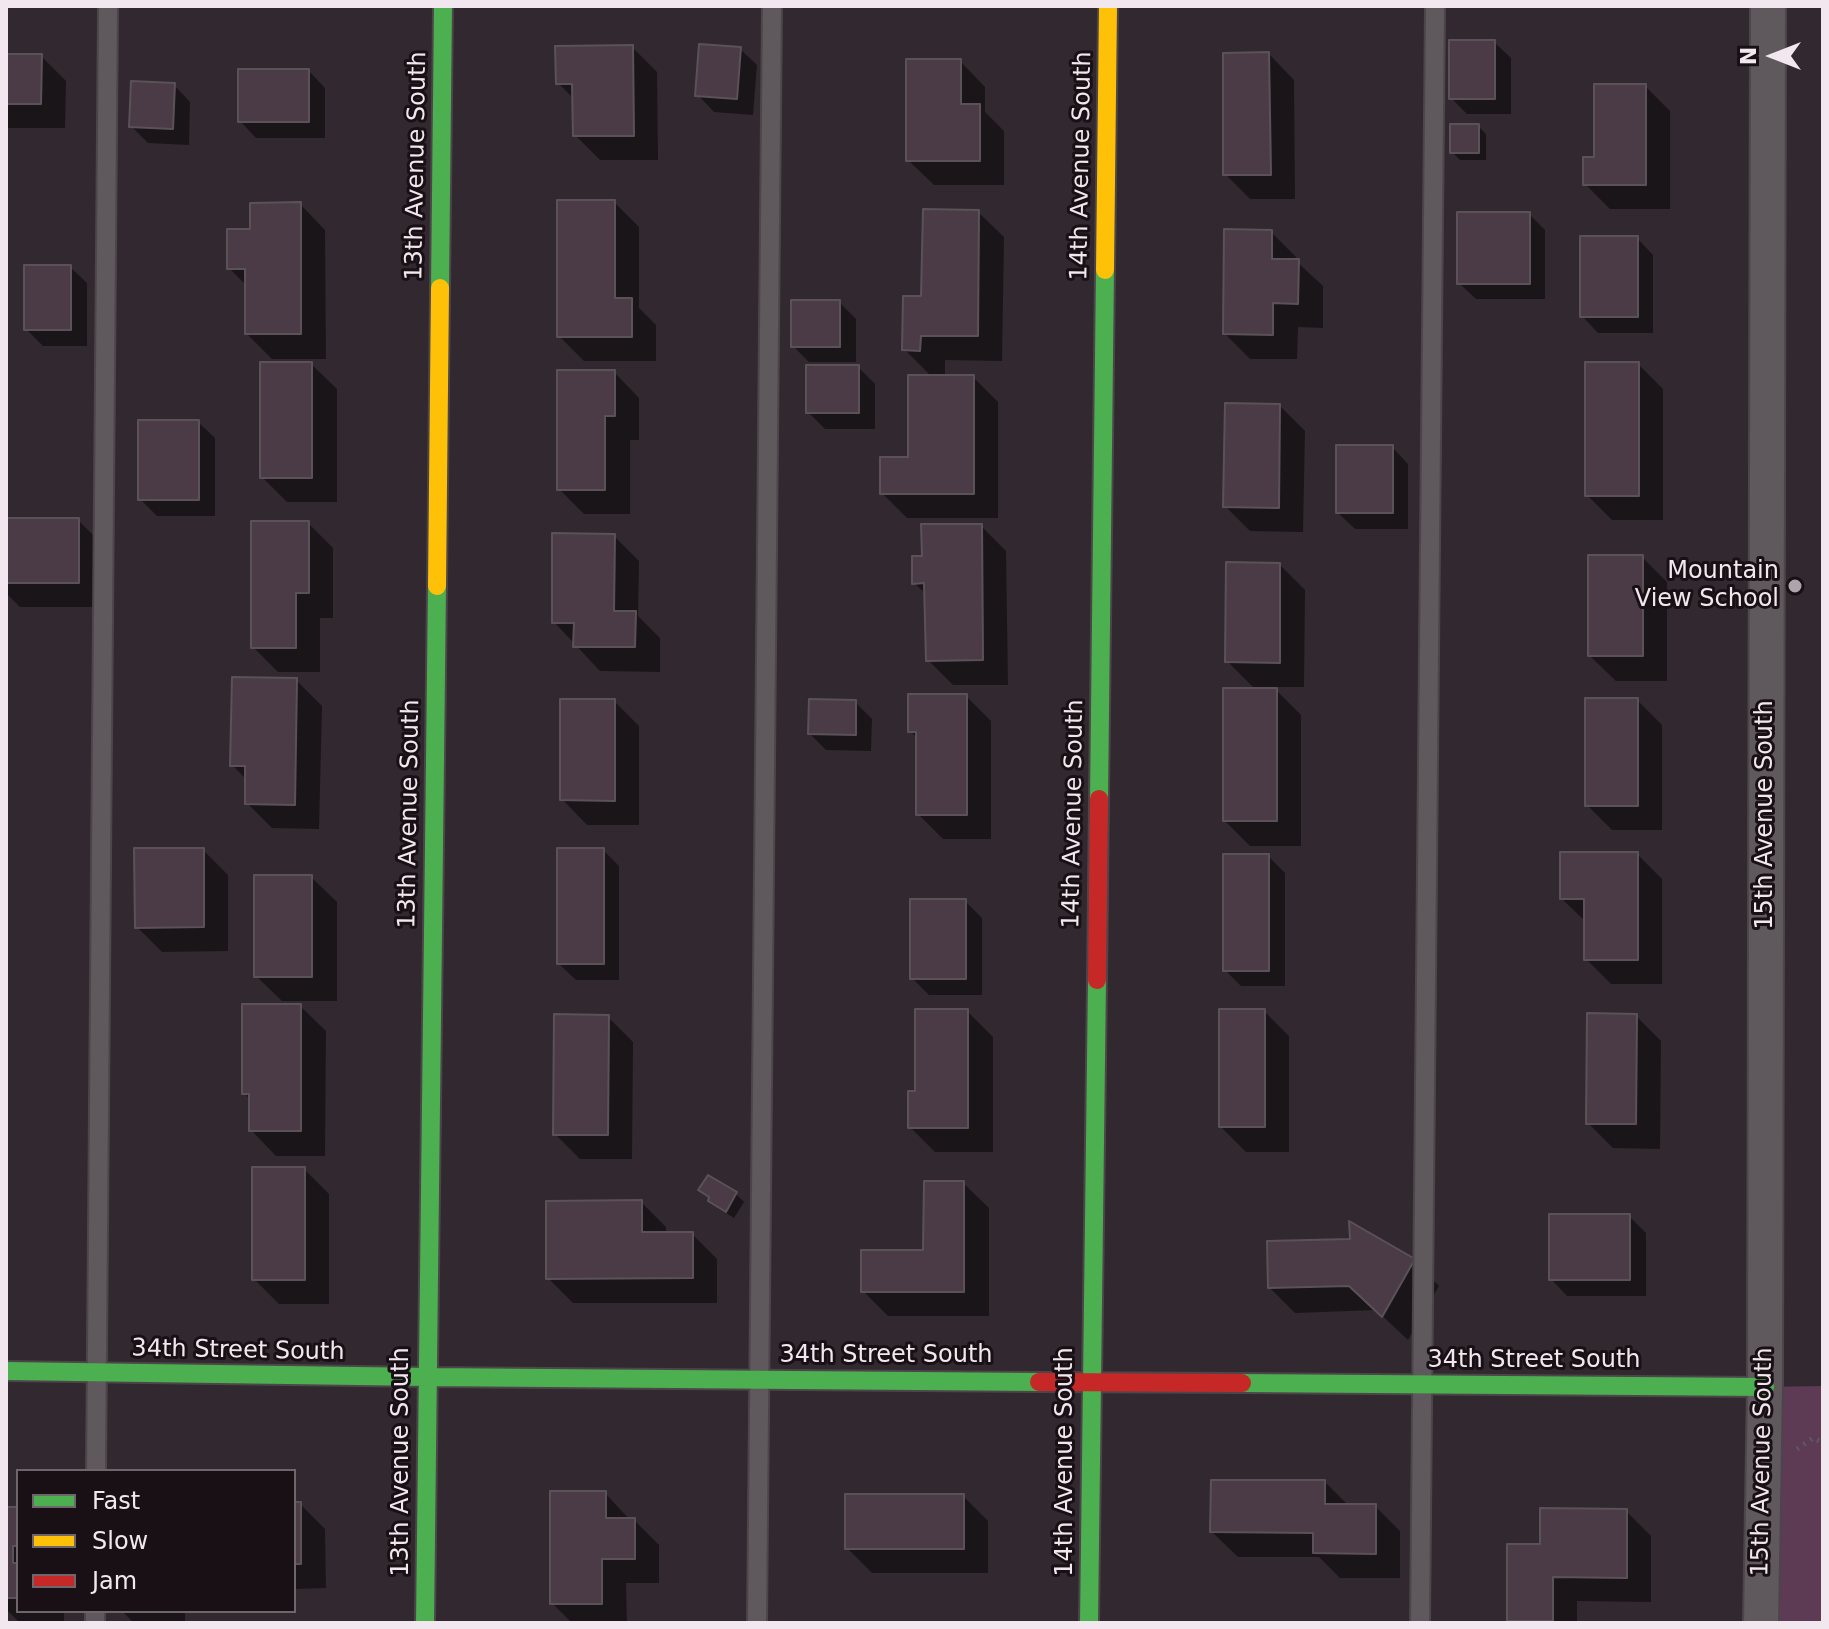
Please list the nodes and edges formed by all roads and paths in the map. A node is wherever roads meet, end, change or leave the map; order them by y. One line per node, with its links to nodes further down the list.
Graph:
1 (108, 6): 8 (lane)
2 (443, 6): 9 (street, 13th Avenue South)
3 (772, 6): 10 (lane)
4 (1108, 6): 11 (street, 14th Avenue South)
5 (1435, 6): 12 (lane)
6 (1768, 6): 13 (street, 15th Avenue South)
7 (6, 1371): 8 (street, 34th Street South)
8 (97, 1373): 9 (street, 34th Street South); 14 (lane)
9 (427, 1377): 10 (street, 34th Street South); 15 (street, 13th Avenue South)
10 (760, 1379): 11 (street, 34th Street South); 16 (lane)
11 (1091, 1381): 12 (street, 34th Street South); 17 (street, 14th Avenue South)
12 (1423, 1384): 13 (street, 34th Street South); 18 (lane)
13 (1765, 1387): 19 (street, 15th Avenue South)
14 (96, 1469)
15 (425, 1623)
16 (757, 1623)
17 (1089, 1623)
18 (1420, 1623)
19 (1761, 1623)

